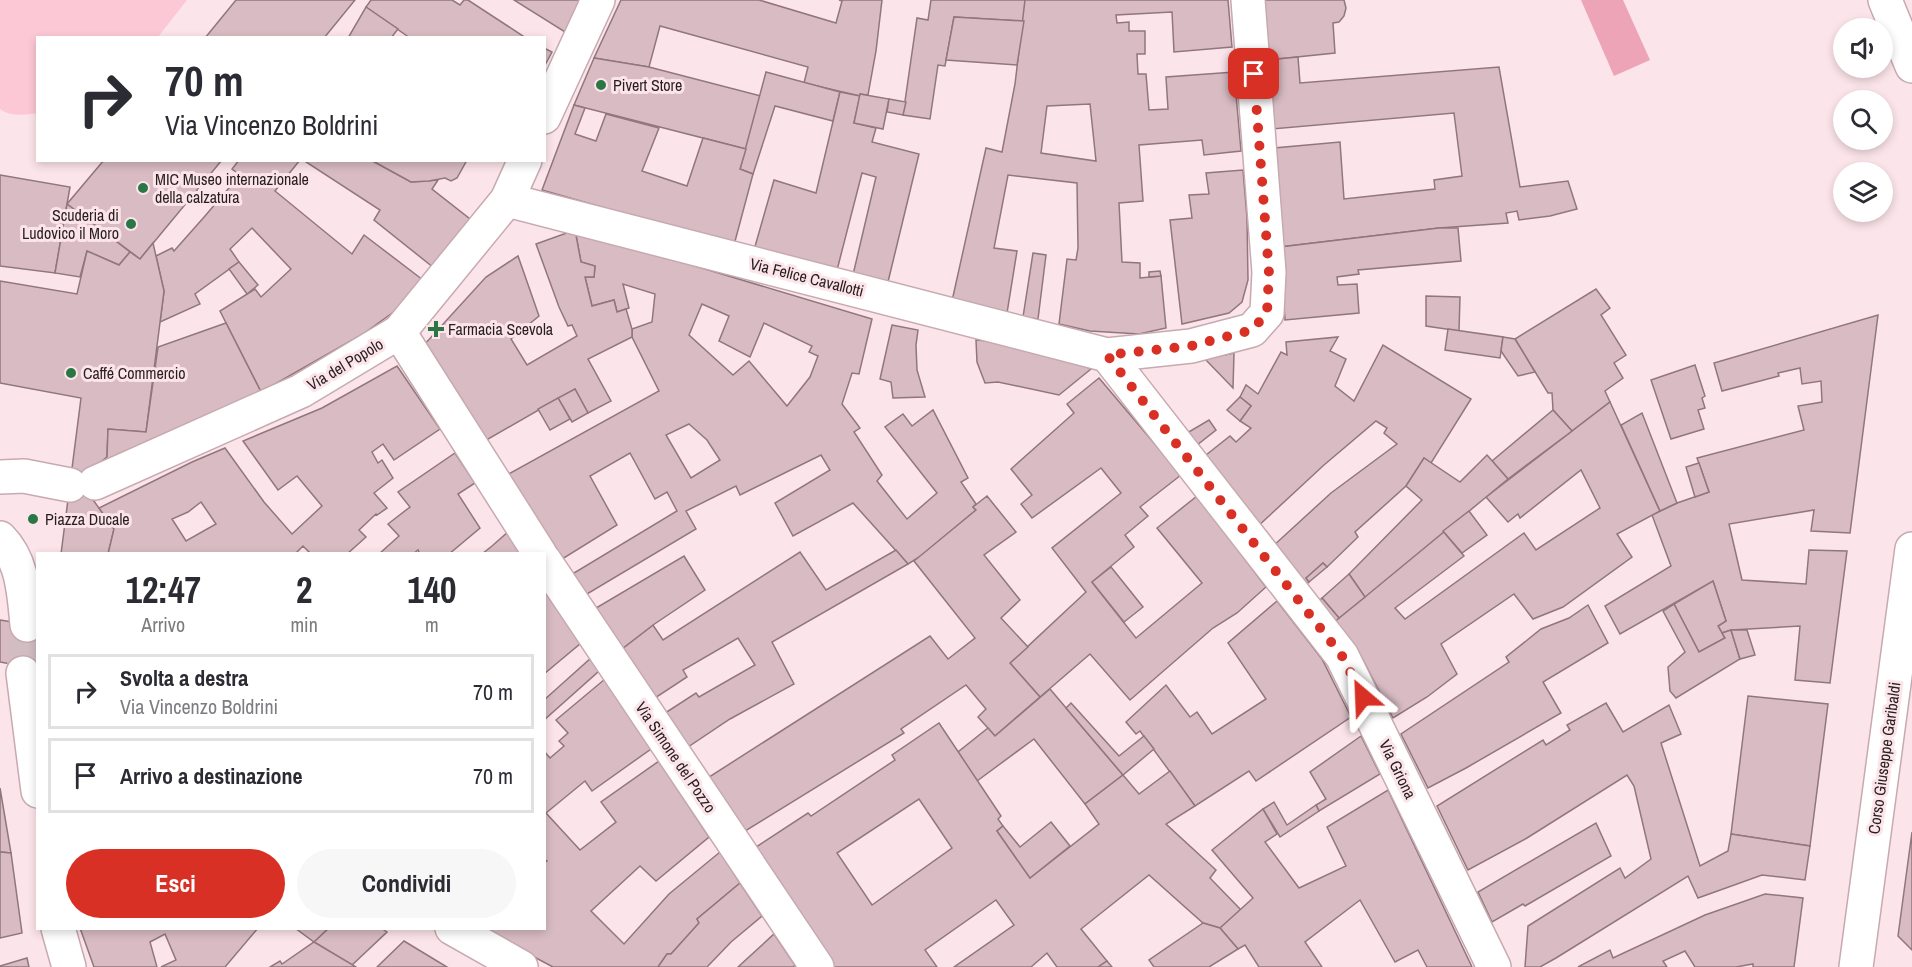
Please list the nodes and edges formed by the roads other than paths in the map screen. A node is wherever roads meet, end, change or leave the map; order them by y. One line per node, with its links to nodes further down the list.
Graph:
1 (598, 0): 5 (street)
2 (1248, 0): 9 (street)
3 (1885, 0): 4 (street)
4 (1912, 66)
5 (546, 113)
6 (524, 162): 7 (street, Via del Popolo)
7 (507, 200): 8 (street, Via del Popolo); 9 (street, Via Felice Cavallotti)
8 (399, 332): 10 (street, Via del Popolo); 13 (street)
9 (1107, 355): 23 (street, Via Griona)
10 (0, 477)
11 (0, 538): 15 (street)
12 (1912, 549): 24 (street, Corso Giuseppe Garibaldi)
13 (539, 552)
14 (546, 563): 20 (street, Via Simone del Pozzo)
15 (27, 625)
16 (28, 686): 17 (street)
17 (36, 770)
18 (59, 930): 21 (street)
19 (455, 930): 22 (street)
20 (812, 961)
21 (69, 967)
22 (520, 967)
23 (1494, 967)
24 (1856, 967)

